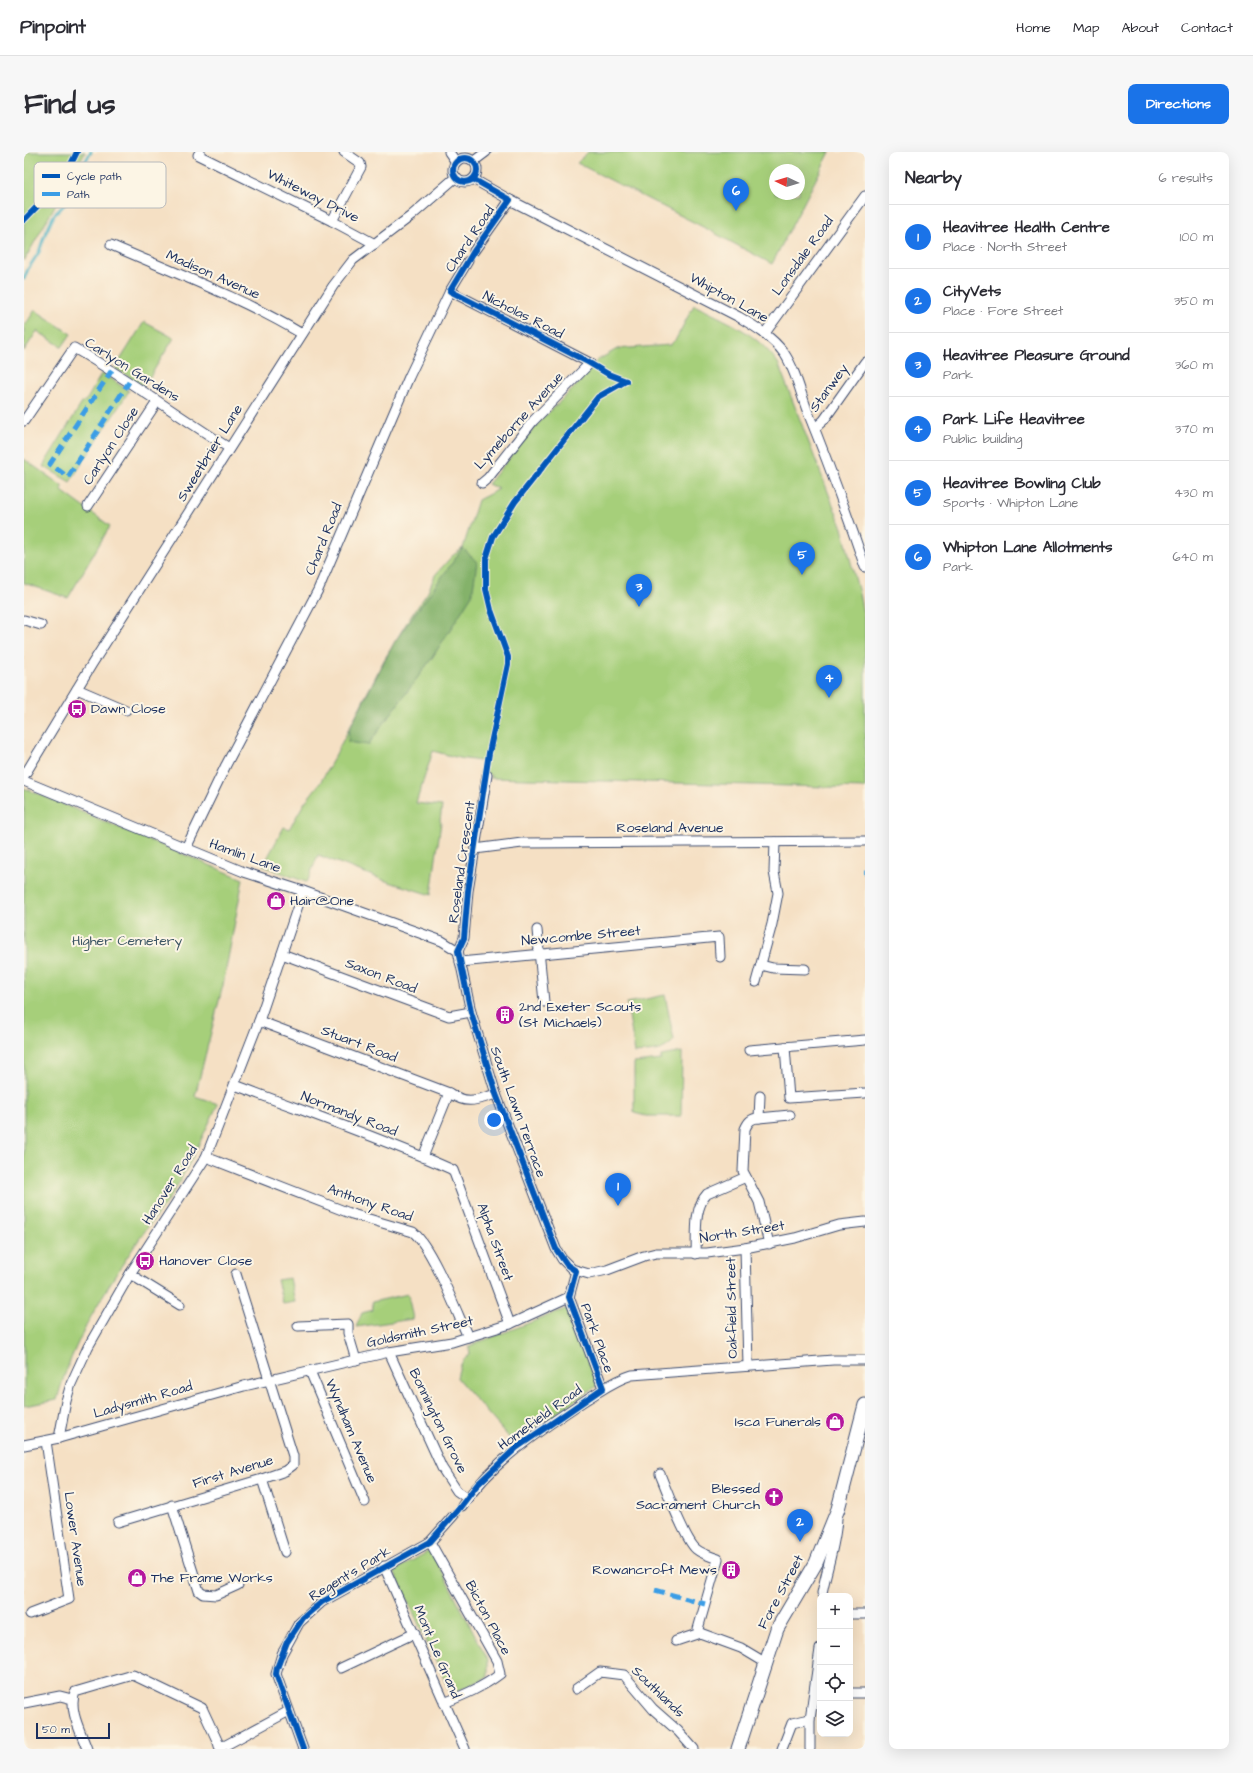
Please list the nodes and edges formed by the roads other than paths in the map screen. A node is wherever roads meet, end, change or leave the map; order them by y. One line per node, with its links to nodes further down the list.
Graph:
1 (200, 152): 11 (street, Whiteway Drive)
2 (344, 152): 11 (street)
3 (450, 152): 6 (street)
4 (486, 152): 5 (street)
5 (474, 161): 6 (street); 8 (street)
6 (456, 162): 7 (street)
7 (456, 177): 8 (street); 12 (street, Sweetbrier Lane)
8 (473, 178): 10 (street, Whipton Lane)
9 (865, 196): 17 (street, Lonsdale Road)
10 (510, 200): 14 (street, Chard Road); 17 (street, Whipton Lane)
11 (332, 220): 12 (street, Whiteway Drive)
12 (375, 244): 18 (street, Sweetbrier Lane)
13 (111, 245): 18 (street, Madison Avenue)
14 (474, 251)
15 (468, 261): 16 (street, Chard Road)
16 (450, 292): 19 (street, Nicholas Road); 37 (street, Chard Road)
17 (765, 333): 23 (street, Whipton Lane)
18 (302, 334): 24 (street, Sweetbrier Lane)
19 (586, 361): 25 (street, Lymeborne Avenue)
20 (865, 362): 23 (street, Stanwey)
21 (157, 402): 22 (street, Carlyon Gardens); 24 (street, Carlyon Gardens); 26 (street, Carlyon Close)
22 (24, 421)
23 (815, 428): 27 (street, Whipton Lane)
24 (229, 448): 30 (street, Sweetbrier Lane)
25 (482, 482)
26 (88, 506)
27 (865, 568)
28 (24, 620): 29 (street)
29 (40, 626)
30 (77, 689): 31 (street); 32 (street, Sweetbrier Lane)
31 (126, 710)
32 (24, 776)
33 (487, 776): 38 (street, Roseland Crescent)
34 (24, 781): 37 (street, Hamlin Lane)
35 (865, 841): 36 (street, Roseland Avenue)
36 (775, 842): 38 (street, Roseland Avenue); 46 (street)
37 (186, 848): 39 (street, Hamlin Lane)
38 (475, 849): 41 (street, Roseland Crescent)
39 (303, 891): 41 (street, Hamlin Lane); 42 (street, Hanover Road)
40 (537, 930): 43 (street)
41 (458, 951): 45 (street, South Lawn Terrace)
42 (282, 954): 50 (street, Saxon Road); 51 (street, Hanover Road)
43 (539, 954): 44 (street, Newcombe Street); 45 (street, Newcombe Street); 49 (street)
44 (720, 957)
45 (460, 962): 50 (street, South Lawn Terrace)
46 (761, 965): 47 (street); 48 (street)
47 (805, 969)
48 (756, 982)
49 (544, 1002)
50 (471, 1012): 58 (street, South Lawn Terrace)
51 (259, 1021): 55 (street, Hanover Road); 56 (street, Stuart Road)
52 (865, 1040): 53 (street)
53 (785, 1047): 54 (street); 57 (street)
54 (749, 1050)
55 (235, 1085): 62 (street, Hanover Road); 63 (street, Normandy Road)
56 (449, 1093): 58 (street, Stuart Road); 63 (street)
57 (865, 1093)
58 (496, 1094): 70 (street, South Lawn Terrace)
59 (760, 1096): 61 (street)
60 (790, 1115): 61 (street)
61 (759, 1118): 65 (street)
62 (206, 1157): 71 (street, Hanover Road); 77 (street, Anthony Road)
63 (424, 1157): 64 (street, Normandy Road)
64 (453, 1170): 75 (street, Alpha Street)
65 (746, 1177): 67 (street); 69 (street)
66 (865, 1222): 67 (street, North Street)
67 (769, 1244): 68 (street, North Street)
68 (745, 1248): 69 (street, North Street); 81 (street, Oakfield Street)
69 (696, 1254): 70 (street, North Street)
70 (576, 1271): 73 (street)
71 (130, 1274): 74 (street); 86 (street, Hanover Road)
72 (236, 1274): 83 (street)
73 (569, 1297): 75 (street, Goldsmith Street); 84 (street, Park Place)
74 (180, 1305)
75 (510, 1324): 77 (street, Goldsmith Street)
76 (298, 1326): 79 (street)
77 (468, 1338): 78 (street, Goldsmith Street)
78 (389, 1352): 79 (street, Goldsmith Street); 92 (street, Bonnington Grove)
79 (356, 1360): 82 (street, Goldsmith Street)
80 (865, 1360): 81 (street, Homefield Road)
81 (748, 1366): 84 (street, Homefield Road)
82 (310, 1371): 83 (street, Goldsmith Street); 91 (street, Wyndham Avenue)
83 (269, 1381): 86 (street, Ladysmith Road); 90 (street, First Avenue)
84 (603, 1388): 92 (street, Homefield Road)
85 (865, 1405): 94 (main road, Fore Street)
86 (59, 1438): 87 (street, Ladysmith Road)
87 (46, 1441): 88 (street, Ladysmith Road); 104 (street, Lower Avenue)
88 (24, 1446)
89 (660, 1474): 108 (street)
90 (262, 1479): 93 (street, First Avenue); 98 (street)
91 (365, 1502)
92 (464, 1502)
93 (172, 1505): 96 (street, First Avenue); 101 (street)
94 (838, 1509): 99 (main road, Fore Street); 102 (street)
95 (454, 1515): 97 (street)
96 (118, 1522)
97 (430, 1542): 100 (street, Regent's Park); 118 (street, Bicton Place)
98 (285, 1552)
99 (816, 1562): 103 (street); 110 (main road, Fore Street)
100 (384, 1566): 107 (street, Mont Le Grand); 119 (street, Regent's Park)
101 (238, 1585)
102 (822, 1593)
103 (822, 1593)
104 (30, 1614)
105 (853, 1614): 106 (street)
106 (865, 1614)
107 (415, 1633): 111 (street); 118 (street, Mont Le Grand)
108 (700, 1634): 109 (street); 110 (street)
109 (676, 1642)
110 (766, 1663): 126 (main road, Fore Street)
111 (342, 1668)
112 (576, 1689): 125 (street, Southlands)
113 (853, 1693): 114 (street)
114 (865, 1693)
115 (817, 1694): 120 (street)
116 (72, 1699): 117 (street); 121 (street); 122 (street)
117 (24, 1702)
118 (444, 1703): 124 (street, Mont Le Grand)
119 (289, 1711): 121 (street); 123 (street, Regent's Park)
120 (810, 1719): 127 (street); 128 (street)
121 (220, 1747)
122 (86, 1749)
123 (304, 1749)
124 (465, 1749)
125 (694, 1749)
126 (738, 1749)
127 (782, 1749)
128 (810, 1749)

